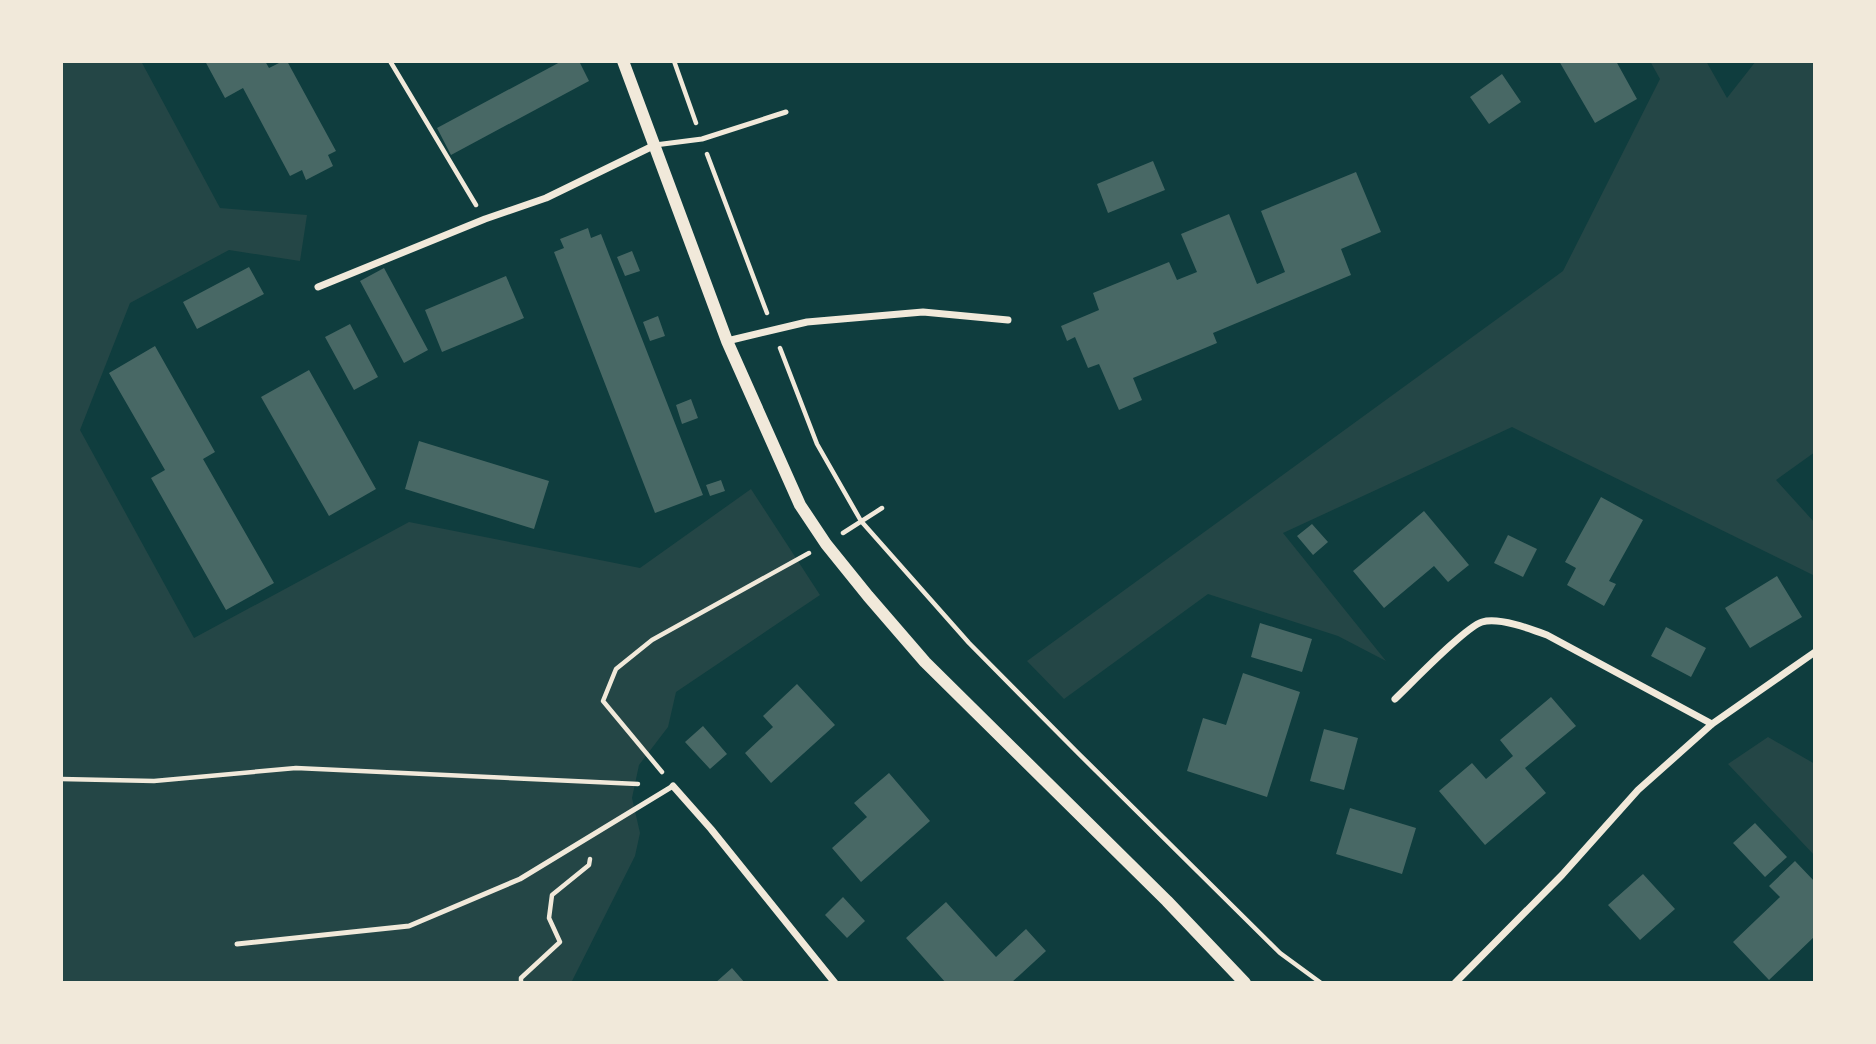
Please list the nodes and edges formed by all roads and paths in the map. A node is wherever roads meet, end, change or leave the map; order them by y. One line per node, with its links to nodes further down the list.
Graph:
1 (390, 61): 7 (path)
2 (623, 61): 6 (street)
3 (674, 61): 5 (path)
4 (786, 112): 5 (lane)
5 (702, 139): 6 (lane); 10 (path)
6 (654, 145): 7 (street); 11 (street)
7 (485, 219): 8 (street)
8 (318, 287)
9 (1008, 320): 10 (street)
10 (773, 331): 11 (street); 13 (path)
11 (727, 341): 14 (street)
12 (882, 508): 13 (path)
13 (861, 521): 14 (path); 22 (path)
14 (826, 544): 19 (path); 25 (street)
15 (1815, 652): 17 (street)
16 (1395, 699): 17 (street)
17 (1712, 724): 26 (street)
18 (61, 779): 19 (path)
19 (673, 786): 20 (lane); 24 (street)
20 (596, 834): 21 (lane); 23 (path)
21 (237, 944)
22 (1318, 982)
23 (521, 983)
24 (835, 983)
25 (1245, 983)
26 (1455, 983)

